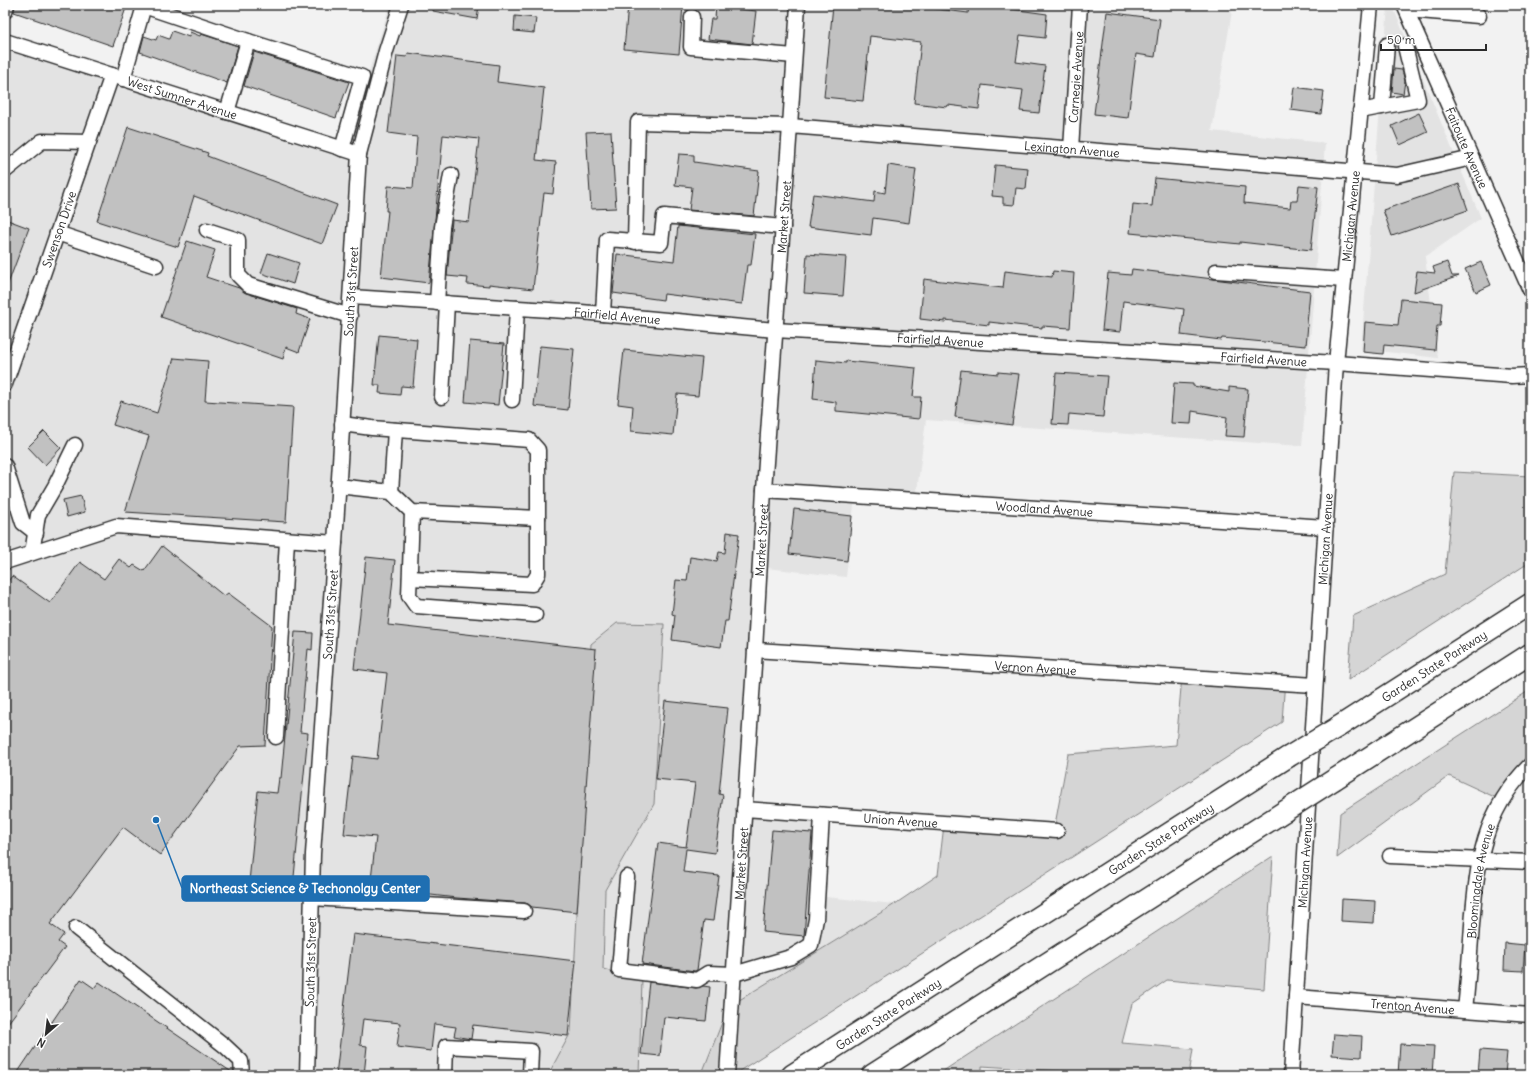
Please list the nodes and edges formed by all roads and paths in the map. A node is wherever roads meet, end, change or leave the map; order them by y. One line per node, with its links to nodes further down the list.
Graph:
1 (7, 5): 8 (street)
2 (401, 5): 26 (street, South 31st Street)
3 (798, 5): 17 (street, Market Street)
4 (1080, 5): 25 (street, Carnegie Avenue)
5 (1371, 5): 14 (street, Michigan Avenue)
6 (143, 6): 12 (street); 18 (street, Swenson Drive)
7 (1406, 8): 9 (street); 13 (street, Faitoute Avenue)
8 (5, 11)
9 (1479, 16)
10 (692, 17): 17 (street)
11 (5, 41): 18 (street, West Sumner Avenue)
12 (248, 41): 21 (street); 24 (street)
13 (1420, 42): 16 (street); 27 (street, Faitoute Avenue)
14 (1367, 43): 15 (street); 20 (street, Michigan Avenue)
15 (1387, 45): 16 (street); 19 (street)
16 (1405, 46): 19 (street)
17 (794, 56): 22 (street, Market Street)
18 (118, 77): 21 (street, West Sumner Avenue); 23 (street, Swenson Drive)
19 (1382, 107): 20 (street)
20 (1360, 111): 29 (street, Michigan Avenue)
21 (227, 112): 24 (street, West Sumner Avenue)
22 (790, 126): 25 (street, Lexington Avenue); 31 (street, Market Street); 34 (street, Lexington Avenue)
23 (89, 142): 28 (street); 33 (street, Swenson Drive)
24 (342, 149): 26 (street, West Sumner Avenue)
25 (1071, 149): 29 (street, Lexington Avenue)
26 (360, 154): 39 (street, South 31st Street)
27 (1472, 158): 29 (street, Lexington Avenue); 38 (street, Faitoute Avenue)
28 (5, 171)
29 (1354, 171): 37 (street, Michigan Avenue)
30 (451, 175): 40 (street)
31 (783, 227): 34 (street); 44 (street, Market Street)
32 (208, 230): 43 (street)
33 (57, 233): 35 (street); 47 (street, Swenson Drive)
34 (635, 242): 42 (street)
35 (156, 266)
36 (1216, 271): 37 (street)
37 (1344, 280): 45 (street, Michigan Avenue)
38 (1530, 290)
39 (351, 297): 40 (street, Fairfield Avenue); 43 (street, South 31st Street)
40 (442, 303): 41 (street, Fairfield Avenue); 48 (street)
41 (517, 308): 42 (street, Fairfield Avenue); 49 (street)
42 (602, 314): 44 (street, Fairfield Avenue)
43 (350, 316): 50 (street, South 31st Street)
44 (775, 330): 45 (street, Fairfield Avenue); 55 (street, Market Street)
45 (1336, 363): 46 (street, Fairfield Avenue); 59 (street, Michigan Avenue)
46 (1530, 375)
47 (5, 384)
48 (442, 397)
49 (512, 400)
50 (342, 424): 51 (street); 54 (street, South 31st Street)
51 (395, 430): 56 (street); 58 (street)
52 (75, 446): 60 (street)
53 (5, 466): 60 (street)
54 (338, 486): 56 (street); 62 (street, South 31st Street)
55 (764, 490): 59 (street, Woodland Avenue); 68 (street, Market Street)
56 (391, 492): 57 (street)
57 (412, 512): 58 (street); 65 (street)
58 (538, 518): 65 (street)
59 (1326, 527): 70 (street, Michigan Avenue)
60 (36, 533): 63 (street)
61 (287, 540): 62 (street); 63 (street); 71 (street)
62 (335, 543): 80 (street, South 31st Street)
63 (32, 553): 64 (street)
64 (5, 562)
65 (410, 578): 67 (street)
66 (1530, 604): 92 (highway, Garden State Parkway, bridge)
67 (534, 615)
68 (755, 650): 70 (street, Vernon Avenue); 73 (street, Market Street)
69 (1530, 654): 93 (highway, bridge)
70 (1315, 685): 84 (street, Michigan Avenue)
71 (276, 737)
72 (1530, 765): 77 (street, Bloomingdale Avenue)
73 (744, 809): 74 (street, Union Avenue); 83 (street, Market Street)
74 (822, 815): 75 (street, Union Avenue); 83 (street)
75 (1057, 832)
76 (1390, 856): 77 (street)
77 (1479, 860): 78 (street); 85 (street, Bloomingdale Avenue)
78 (1530, 862)
79 (627, 877): 83 (street)
80 (312, 898): 81 (street); 88 (street, South 31st Street)
81 (524, 911)
82 (76, 928): 87 (street)
83 (734, 974): 91 (street, Market Street)
84 (1296, 997): 85 (street, Trenton Avenue); 94 (street, Michigan Avenue)
85 (1465, 1010): 86 (street, Trenton Avenue)
86 (1530, 1015)
87 (242, 1075)
88 (307, 1075)
89 (445, 1075): 90 (street)
90 (530, 1075)
91 (728, 1075)
92 (792, 1075)
93 (872, 1075)
94 (1292, 1075)

